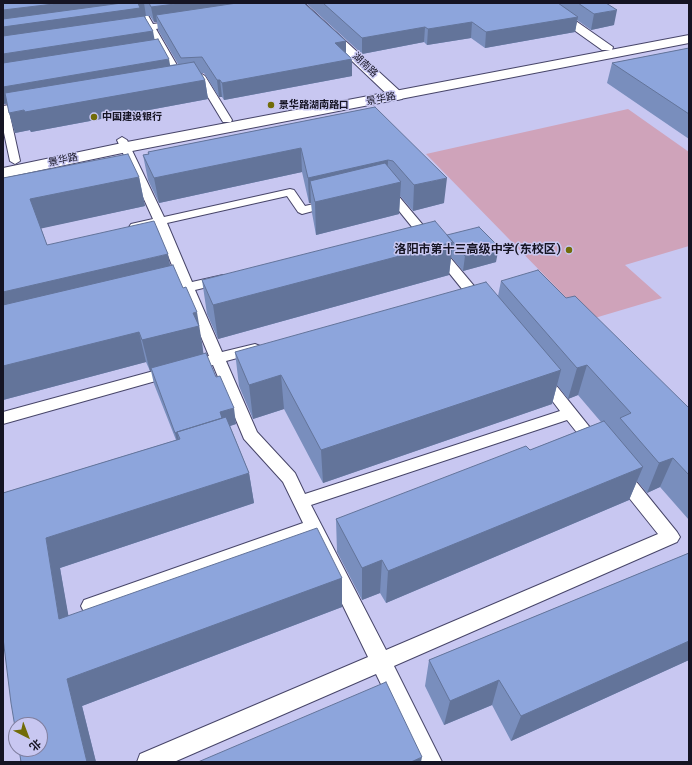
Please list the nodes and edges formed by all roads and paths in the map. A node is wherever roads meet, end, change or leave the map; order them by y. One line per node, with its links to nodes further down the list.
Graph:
1 (137, 3): 5 (lane)
2 (297, 3): 10 (main road, 湖南路)
3 (542, 3): 9 (main road)
4 (190, 22): 5 (lane)
5 (151, 27): 7 (lane); 13 (lane)
6 (689, 31): 9 (main road, 景华路)
7 (120, 32)
8 (689, 39): 10 (main road, 景华路)
9 (607, 46): 10 (main road, 景华路)
10 (393, 92): 13 (main road, 景华路); 14 (main road, 景华路)
11 (35, 103): 12 (lane)
12 (4, 109): 15 (lane)
13 (227, 120): 14 (main road, 景华路)
14 (125, 144): 15 (main road, 景华路); 16 (main road, 景华路); 19 (lane)
15 (9, 162)
16 (3, 173)
17 (372, 193): 21 (lane)
18 (341, 200): 19 (lane)
19 (160, 222): 20 (lane); 24 (lane)
20 (122, 230)
21 (422, 232): 22 (lane); 25 (lane)
22 (407, 235)
23 (233, 277): 24 (lane)
24 (188, 288): 26 (lane); 30 (lane)
25 (471, 291): 27 (lane); 28 (lane)
26 (165, 293)
27 (455, 295)
28 (490, 315)
29 (272, 344): 30 (lane)
30 (218, 359): 33 (lane); 34 (lane)
31 (535, 370): 32 (lane)
32 (570, 413): 34 (lane); 37 (lane)
33 (3, 418)
34 (301, 502): 35 (lane)
35 (314, 527): 36 (lane); 37 (lane)
36 (91, 606)
37 (381, 662): 38 (lane); 39 (lane)
38 (148, 762)
39 (431, 762)

